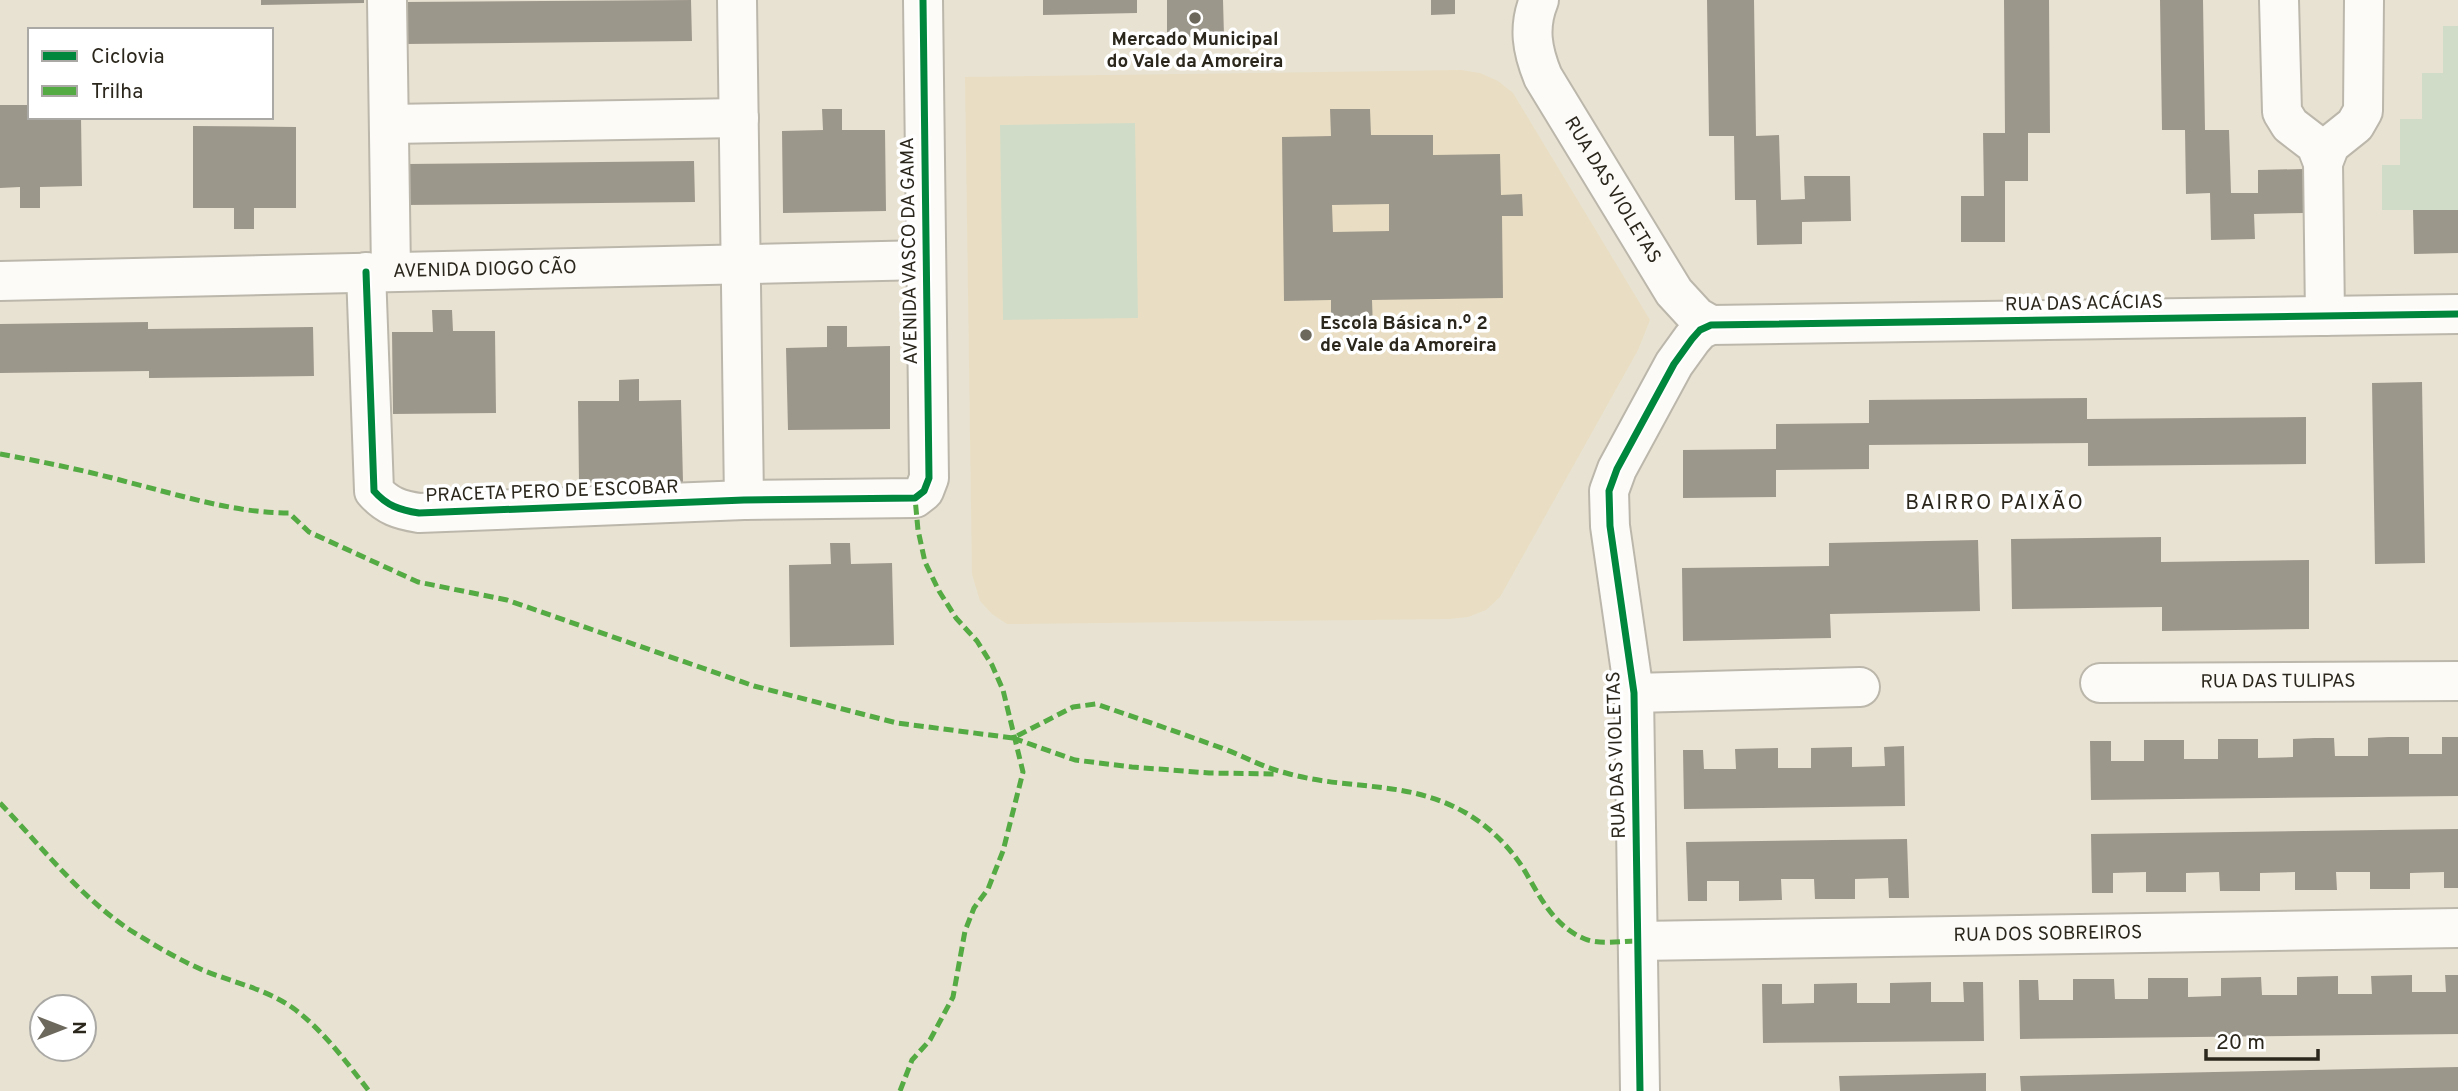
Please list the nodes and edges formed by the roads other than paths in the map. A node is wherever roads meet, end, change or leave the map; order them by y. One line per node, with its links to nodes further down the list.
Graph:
1 (387, 0): 8 (street, PRACETA PERO DE ESCOBAR)
2 (737, 0): 7 (street)
3 (923, 0): 10 (street, AVENIDA VASCO DA GAMA)
4 (1539, 0): 16 (street, RUA DAS VIOLETAS)
5 (2279, 0): 9 (street)
6 (2364, 0): 9 (street)
7 (739, 118): 8 (street); 11 (street)
8 (389, 124): 12 (street, PRACETA PERO DE ESCOBAR)
9 (2323, 163): 15 (street)
10 (926, 260): 11 (street, AVENIDA DIOGO CÃO); 17 (street, AVENIDA VASCO DA GAMA)
11 (741, 264): 12 (street, AVENIDA DIOGO CÃO); 18 (street)
12 (378, 272): 13 (street, AVENIDA DIOGO CÃO); 18 (street, PRACETA PERO DE ESCOBAR)
13 (0, 281)
14 (2458, 314): 15 (street, RUA DAS ACÁCIAS)
15 (2325, 316): 16 (street, RUA DAS ACÁCIAS)
16 (1711, 325): 22 (street, RUA DAS VIOLETAS)
17 (915, 498): 18 (street, PRACETA PERO DE ESCOBAR)
18 (744, 500)
19 (2458, 681): 20 (street, RUA DAS TULIPAS)
20 (2099, 683)
21 (1860, 687): 22 (street)
22 (1634, 693): 24 (street, RUA DAS VIOLETAS)
23 (2458, 928): 24 (street, RUA DOS SOBREIROS)
24 (1638, 941): 25 (street, RUA DAS VIOLETAS)
25 (1640, 1091)

